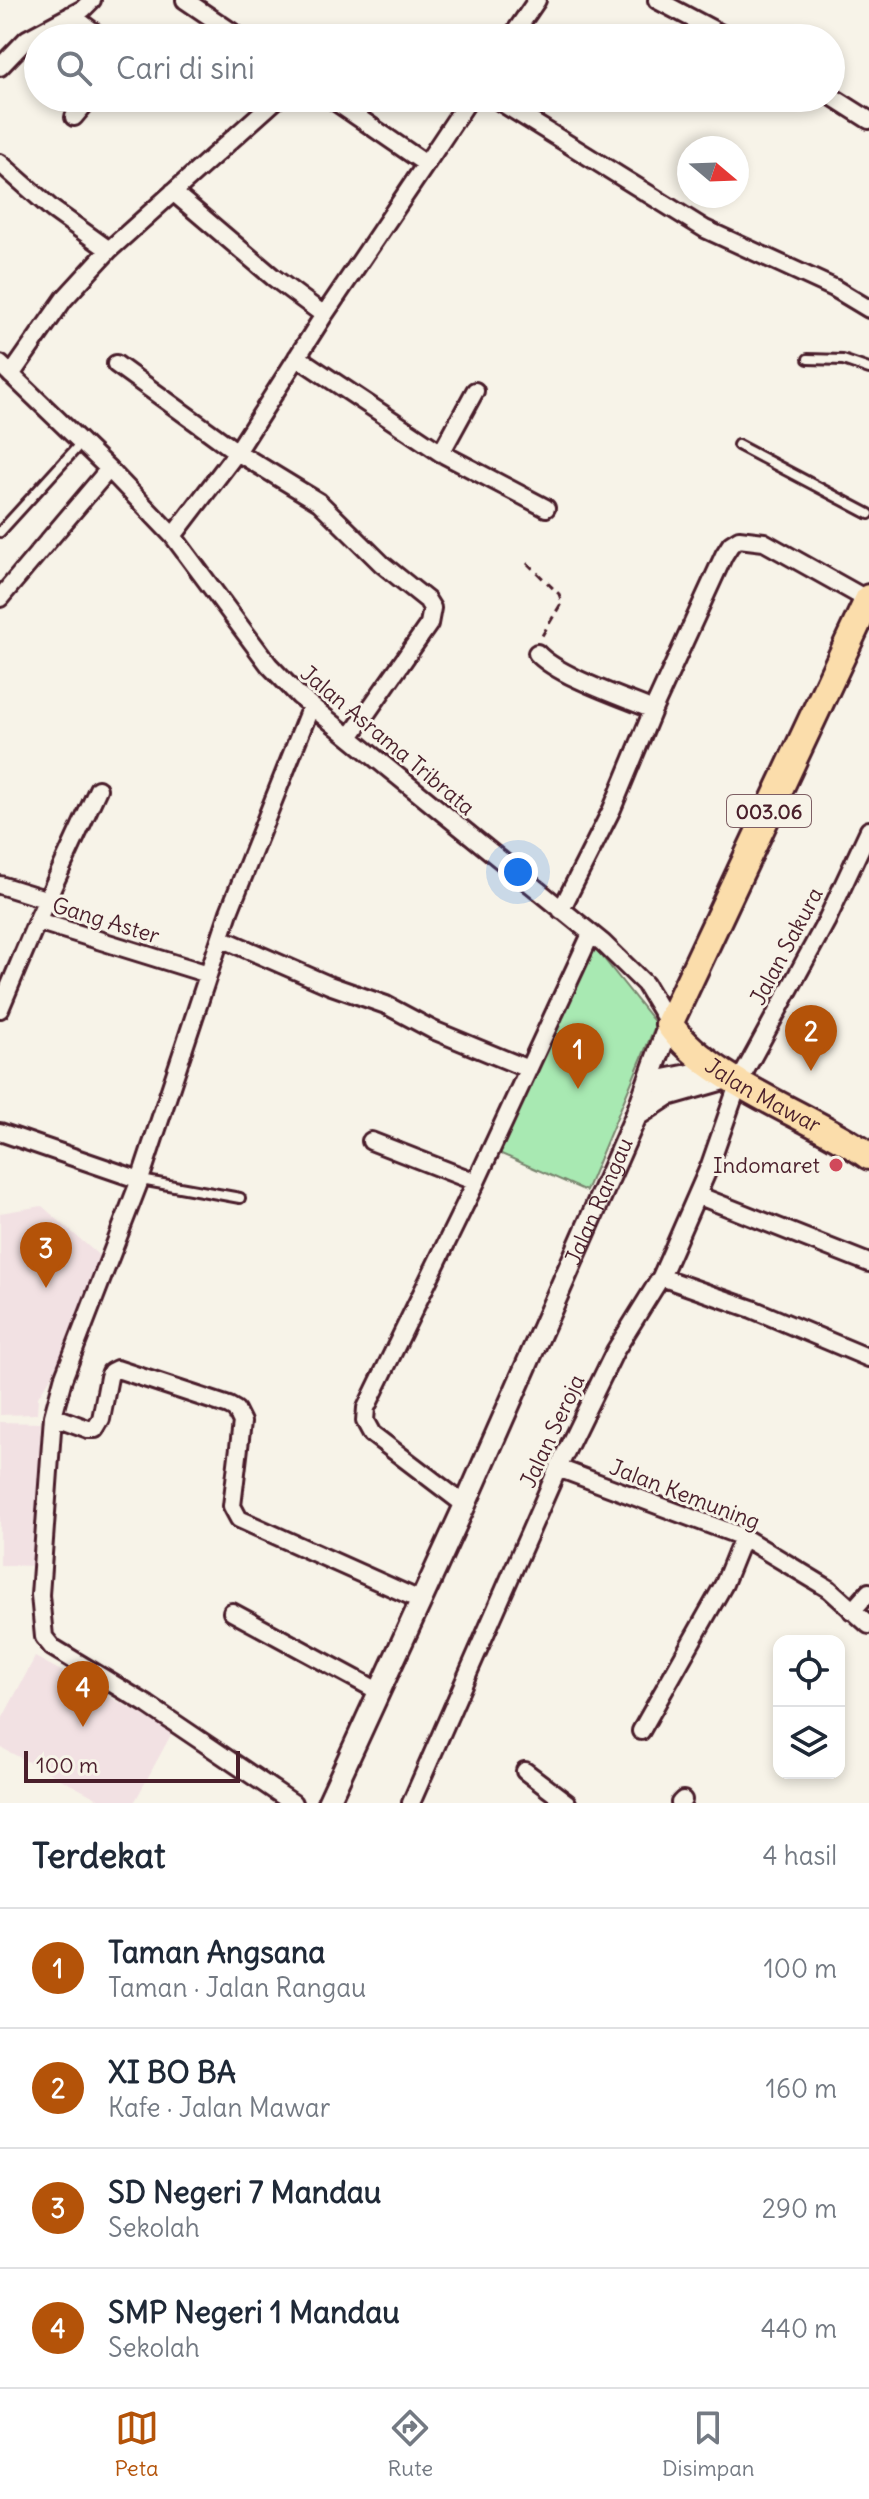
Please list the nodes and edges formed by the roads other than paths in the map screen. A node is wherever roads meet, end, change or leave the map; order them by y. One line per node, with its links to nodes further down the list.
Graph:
1 (92, 0): 5 (street)
2 (185, 0): 8 (street)
3 (537, 0): 9 (street)
4 (657, 0): 10 (street)
5 (71, 15): 6 (street); 7 (street)
6 (54, 24)
7 (83, 24)
8 (220, 24)
9 (521, 24)
10 (702, 24)
11 (24, 42): 12 (street)
12 (0, 67)
13 (845, 105): 20 (street)
14 (78, 112): 19 (street)
15 (262, 112): 23 (street)
16 (350, 112): 22 (street)
17 (461, 112): 22 (street)
18 (517, 112): 25 (street)
19 (74, 117)
20 (869, 120)
21 (0, 163): 24 (street)
22 (426, 164): 26 (street)
23 (173, 192): 24 (street); 26 (street)
24 (109, 250): 31 (street)
25 (869, 309)
26 (324, 315): 27 (street)
27 (297, 357): 35 (street); 36 (street)
28 (808, 359): 30 (lane)
29 (116, 364): 35 (street)
30 (869, 369)
31 (5, 370): 33 (street, Jalan Asrama Tribrata)
32 (475, 391): 36 (street)
33 (81, 443): 37 (street, Jalan Asrama Tribrata); 40 (lane)
34 (738, 445): 39 (lane)
35 (237, 452): 41 (street); 47 (street)
36 (441, 453): 38 (street)
37 (109, 469): 41 (street, Jalan Asrama Tribrata); 42 (street)
38 (546, 508)
39 (869, 514)
40 (0, 532)
41 (173, 536): 45 (street, Jalan Asrama Tribrata)
42 (0, 598)
43 (869, 599): 46 (street); 59 (main road, Jalan Rangau / 003.06)
44 (537, 653): 46 (street)
45 (311, 706): 47 (street, Jalan Asrama Tribrata); 56 (street)
46 (653, 710): 53 (street)
47 (350, 737): 53 (street, Jalan Asrama Tribrata)
48 (98, 789): 52 (street)
49 (869, 830): 50 (street, Jalan Sakura)
50 (864, 857): 62 (street, Jalan Sakura)
51 (0, 885): 52 (street)
52 (45, 899): 54 (street)
53 (561, 910): 55 (street, Jalan Asrama Tribrata)
54 (37, 921): 57 (street, Gang Aster); 60 (street, Gang Aster)
55 (591, 934): 58 (street, Jalan Asrama Tribrata); 61 (street)
56 (221, 938): 57 (street); 61 (street)
57 (208, 974): 68 (street)
58 (645, 984): 59 (street, Jalan Asrama Tribrata); 59 (street)
59 (676, 1003): 62 (main road, Jalan Mawar); 63 (street, Jalan Rangau)
60 (0, 1009)
61 (528, 1069): 69 (street)
62 (729, 1076): 63 (street); 64 (street); 67 (main road, Jalan Mawar); 70 (street, Jalan Seroja)
63 (649, 1083): 64 (street, Jalan Rangau)
64 (636, 1116): 77 (street, Jalan Rangau)
65 (0, 1132): 68 (street)
66 (371, 1141): 69 (street)
67 (869, 1156)
68 (140, 1180): 71 (lane); 75 (street)
69 (476, 1182): 77 (street)
70 (697, 1195): 72 (street); 73 (street, Jalan Seroja)
71 (240, 1198)
72 (869, 1263)
73 (661, 1277): 74 (street); 76 (street, Jalan Seroja)
74 (869, 1358)
75 (53, 1416): 80 (street); 87 (street)
76 (558, 1468): 78 (street, Jalan Kemuning); 89 (street, Jalan Seroja)
77 (465, 1505): 80 (street, Jalan Rangau)
78 (743, 1537): 81 (street, Jalan Kemuning); 85 (street)
79 (869, 1592): 81 (street)
80 (420, 1600): 84 (street, Jalan Rangau)
81 (852, 1611): 83 (street, Jalan Kemuning)
82 (232, 1612): 84 (street)
83 (869, 1625)
84 (380, 1692): 88 (street, Jalan Rangau)
85 (641, 1731)
86 (525, 1771): 90 (street)
87 (293, 1803)
88 (328, 1803)
89 (411, 1803)
90 (567, 1803)

